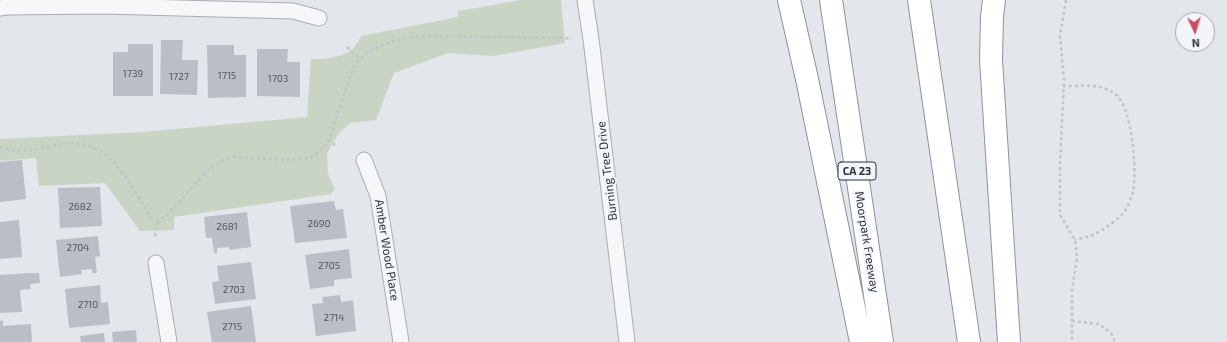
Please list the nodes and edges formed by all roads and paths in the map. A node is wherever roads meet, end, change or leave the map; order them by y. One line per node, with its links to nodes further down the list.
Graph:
1 (585, 0): 24 (street, Burning Tree Drive)
2 (789, 0): 25 (highway)
3 (831, 0): 26 (highway, Moorpark Freeway / CA 23)
4 (919, 0): 27 (highway)
5 (994, 0): 28 (highway)
6 (1066, 0): 12 (path)
7 (0, 8): 8 (street)
8 (320, 18)
9 (572, 38): 11 (path)
10 (346, 47): 11 (path)
11 (360, 59): 13 (path)
12 (1063, 86): 19 (path); 19 (path)
13 (329, 139): 14 (path); 17 (path)
14 (335, 144)
15 (0, 147): 17 (path)
16 (364, 160): 23 (street, Amber Wood Place)
17 (159, 220): 18 (path)
18 (155, 236)
19 (1075, 240): 21 (path)
20 (156, 263): 22 (street)
21 (1072, 321): 29 (path); 30 (path)
22 (169, 342)
23 (401, 342)
24 (627, 342)
25 (861, 342)
26 (882, 342)
27 (968, 342)
28 (1009, 342)
29 (1072, 342)
30 (1115, 342)

